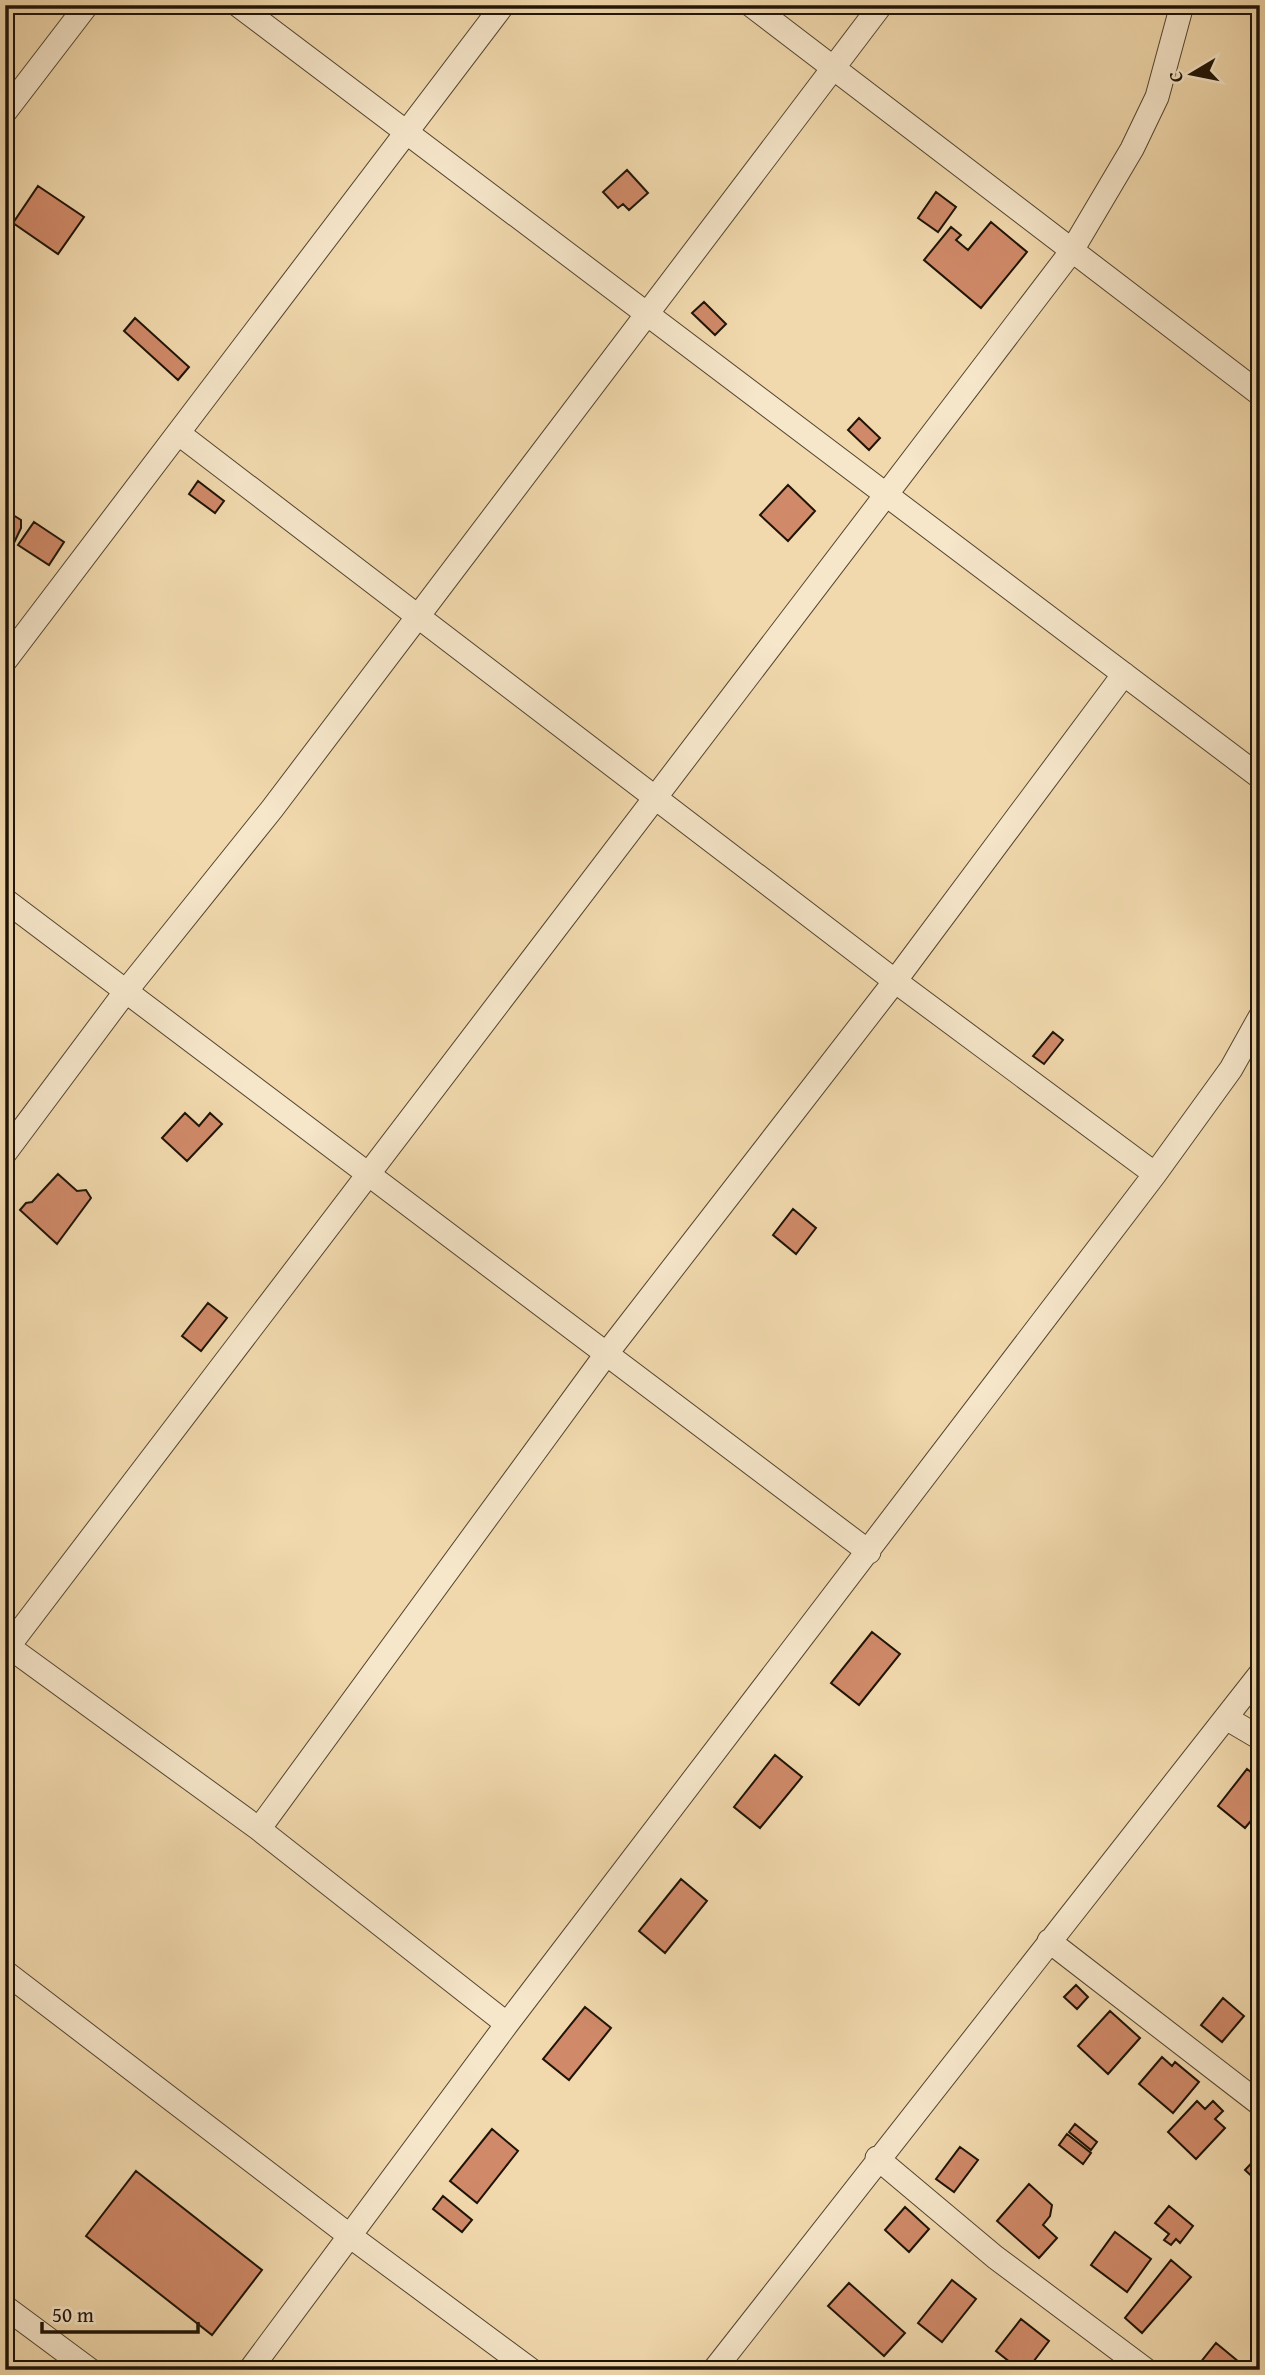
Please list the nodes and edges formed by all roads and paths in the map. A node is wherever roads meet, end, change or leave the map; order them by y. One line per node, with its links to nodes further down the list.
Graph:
1 (87, 5): 8 (street)
2 (238, 5): 9 (street)
3 (503, 5): 9 (street)
4 (751, 5): 7 (street)
5 (881, 5): 7 (street)
6 (1181, 5): 10 (street)
7 (833, 69): 10 (street); 11 (street)
8 (5, 112)
9 (407, 134): 11 (street); 13 (street)
10 (1071, 252): 12 (street); 14 (street)
11 (647, 312): 14 (street); 15 (street)
12 (1260, 394)
13 (178, 433): 15 (street); 16 (street)
14 (886, 492): 17 (street); 19 (street)
15 (418, 618): 19 (street); 22 (street)
16 (5, 661)
17 (1124, 674): 18 (street); 21 (street)
18 (1260, 777)
19 (655, 795): 21 (street); 26 (street)
20 (5, 900): 22 (street)
21 (895, 981): 25 (street); 27 (street)
22 (126, 991): 24 (street); 26 (street)
23 (1260, 1017): 25 (street)
24 (5, 1153)
25 (1154, 1174): 28 (street)
26 (368, 1175): 27 (street); 29 (street)
27 (607, 1353): 28 (street); 33 (street)
28 (869, 1552): 36 (street)
29 (6, 1647): 33 (street)
30 (1260, 1674): 31 (street)
31 (1226, 1718): 32 (street); 34 (street)
32 (1260, 1738)
33 (260, 1829): 36 (street)
34 (1049, 1941): 37 (street); 38 (street)
35 (5, 1972): 39 (street)
36 (507, 2024): 39 (street)
37 (1260, 2104)
38 (877, 2158): 44 (street); 45 (street)
39 (350, 2236): 42 (street); 43 (street)
40 (5, 2307): 41 (street)
41 (90, 2370)
42 (250, 2370)
43 (531, 2370)
44 (714, 2370)
45 (1146, 2370)

